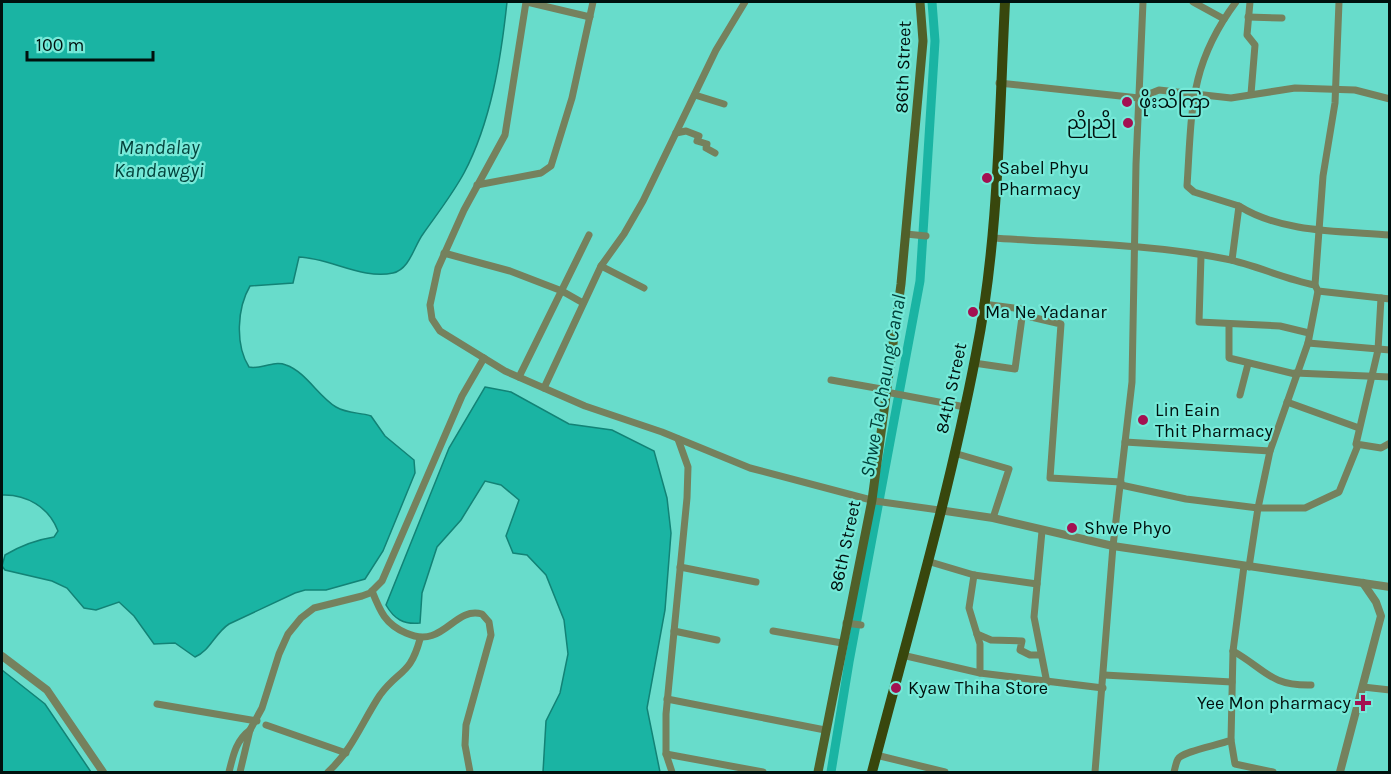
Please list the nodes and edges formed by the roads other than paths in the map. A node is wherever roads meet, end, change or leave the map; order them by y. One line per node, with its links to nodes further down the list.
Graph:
1 (527, 2): 11 (street); 25 (street)
2 (593, 2): 11 (street)
3 (745, 2): 19 (street)
4 (920, 2): 28 (main road, 86th Street)
5 (1005, 2): 15 (main road, 84th Street)
6 (1143, 2): 20 (street)
7 (1193, 2): 13 (street)
8 (1236, 2): 13 (street)
9 (1250, 2): 12 (street)
10 (1340, 2): 16 (street)
11 (590, 17): 25 (street)
12 (1248, 17): 14 (street); 18 (street)
13 (1224, 18): 17 (street)
14 (1282, 18)
15 (999, 83): 20 (street); 32 (main road, 84th Street)
16 (1336, 89): 18 (street); 21 (street); 27 (street)
17 (1193, 93): 18 (street); 20 (street); 26 (street)
18 (1251, 94)
19 (695, 95): 22 (street); 23 (street)
20 (1139, 98): 33 (street)
21 (1389, 99)
22 (724, 104)
23 (676, 133): 24 (street); 37 (street)
24 (715, 153)
25 (477, 185): 34 (street)
26 (1239, 206): 27 (street); 36 (street)
27 (1319, 229): 30 (street); 39 (street)
28 (906, 234): 31 (street); 59 (main road, 86th Street)
29 (589, 235): 40 (street)
30 (1389, 235)
31 (926, 236)
32 (992, 238): 33 (street); 43 (main road, 84th Street)
33 (1134, 248): 35 (street); 65 (street)
34 (444, 253): 40 (street); 50 (street)
35 (1201, 256): 36 (street); 45 (street)
36 (1232, 260): 39 (street)
37 (601, 266): 38 (street); 42 (street)
38 (644, 288)
39 (1316, 288): 41 (street); 46 (street)
40 (562, 291): 42 (street); 54 (street)
41 (1385, 298): 48 (street)
42 (583, 303): 58 (street)
43 (983, 304): 44 (street); 51 (main road, 84th Street)
44 (1023, 310): 51 (street); 70 (street)
45 (1229, 325): 46 (street); 52 (street)
46 (1309, 333): 47 (street)
47 (1308, 343): 48 (street); 53 (street)
48 (1378, 350): 49 (street); 55 (street)
49 (1389, 351)
50 (484, 358): 54 (street); 85 (street)
51 (974, 363): 62 (main road, 84th Street)
52 (1248, 364): 53 (street); 60 (street)
53 (1295, 373): 55 (street); 61 (street)
54 (519, 377): 58 (street)
55 (1374, 377): 56 (street); 63 (street)
56 (1389, 377)
57 (831, 380): 59 (street)
58 (544, 388): 64 (street)
59 (889, 392): 62 (street); 71 (main road, 86th Street)
60 (1240, 395)
61 (1287, 402): 63 (street); 68 (street)
62 (964, 407): 69 (main road, 84th Street)
63 (1359, 428): 67 (street)
64 (678, 439): 71 (street); 79 (street)
65 (1125, 442): 68 (street); 70 (street)
66 (1389, 443): 67 (street)
67 (1358, 445): 72 (street)
68 (1270, 451): 72 (street)
69 (954, 453): 73 (main road, 84th Street); 74 (street)
70 (1121, 483): 72 (street); 76 (street)
71 (873, 500): 73 (street); 88 (main road, 86th Street)
72 (1258, 508): 78 (street)
73 (939, 510): 74 (street); 77 (main road, 84th Street)
74 (993, 519): 75 (street)
75 (1042, 531): 76 (street); 83 (street)
76 (1113, 546): 78 (street); 101 (street)
77 (927, 561): 80 (street); 97 (main road, 84th Street)
78 (1246, 566): 82 (street); 96 (street)
79 (680, 567): 81 (street); 90 (street)
80 (974, 575): 83 (street); 92 (street)
81 (756, 582)
82 (1363, 583): 84 (street); 87 (street)
83 (1037, 584): 98 (street)
84 (1389, 587)
85 (372, 591): 93 (street); 110 (street)
86 (1389, 609): 87 (street)
87 (1381, 616): 105 (street)
88 (849, 624): 89 (street); 95 (main road, 86th Street)
89 (860, 625)
90 (674, 631): 94 (street); 108 (street)
91 (773, 631): 95 (street)
92 (977, 634): 98 (street); 100 (street)
93 (420, 639): 115 (street); 122 (street)
94 (717, 640)
95 (842, 643): 113 (main road, 86th Street)
96 (1233, 651): 102 (street); 104 (street)
97 (903, 655): 100 (street); 117 (main road, 84th Street)
98 (1040, 655): 103 (street)
99 (2, 656): 118 (street)
100 (980, 673): 103 (street)
101 (1104, 675): 102 (street); 106 (street)
102 (1232, 682): 114 (street)
103 (1047, 683): 106 (street)
104 (1311, 685)
105 (1363, 687): 107 (street); 131 (street)
106 (1103, 688): 128 (street)
107 (1389, 690)
108 (667, 699): 113 (street); 116 (street)
109 (157, 704): 110 (street)
110 (257, 721): 112 (street)
111 (266, 725): 115 (street)
112 (250, 730): 119 (street); 120 (street)
113 (825, 730): 125 (main road, 86th Street)
114 (1232, 740): 129 (street); 130 (street)
115 (346, 753): 121 (street)
116 (666, 754): 123 (street); 124 (street)
117 (876, 754): 126 (main road, 84th Street); 127 (street)
118 (103, 772)
119 (229, 772)
120 (240, 772)
121 (328, 772)
122 (470, 772)
123 (672, 772)
124 (763, 772)
125 (818, 772)
126 (872, 772)
127 (945, 772)
128 (1095, 772)
129 (1174, 772)
130 (1273, 772)
131 (1340, 772)

